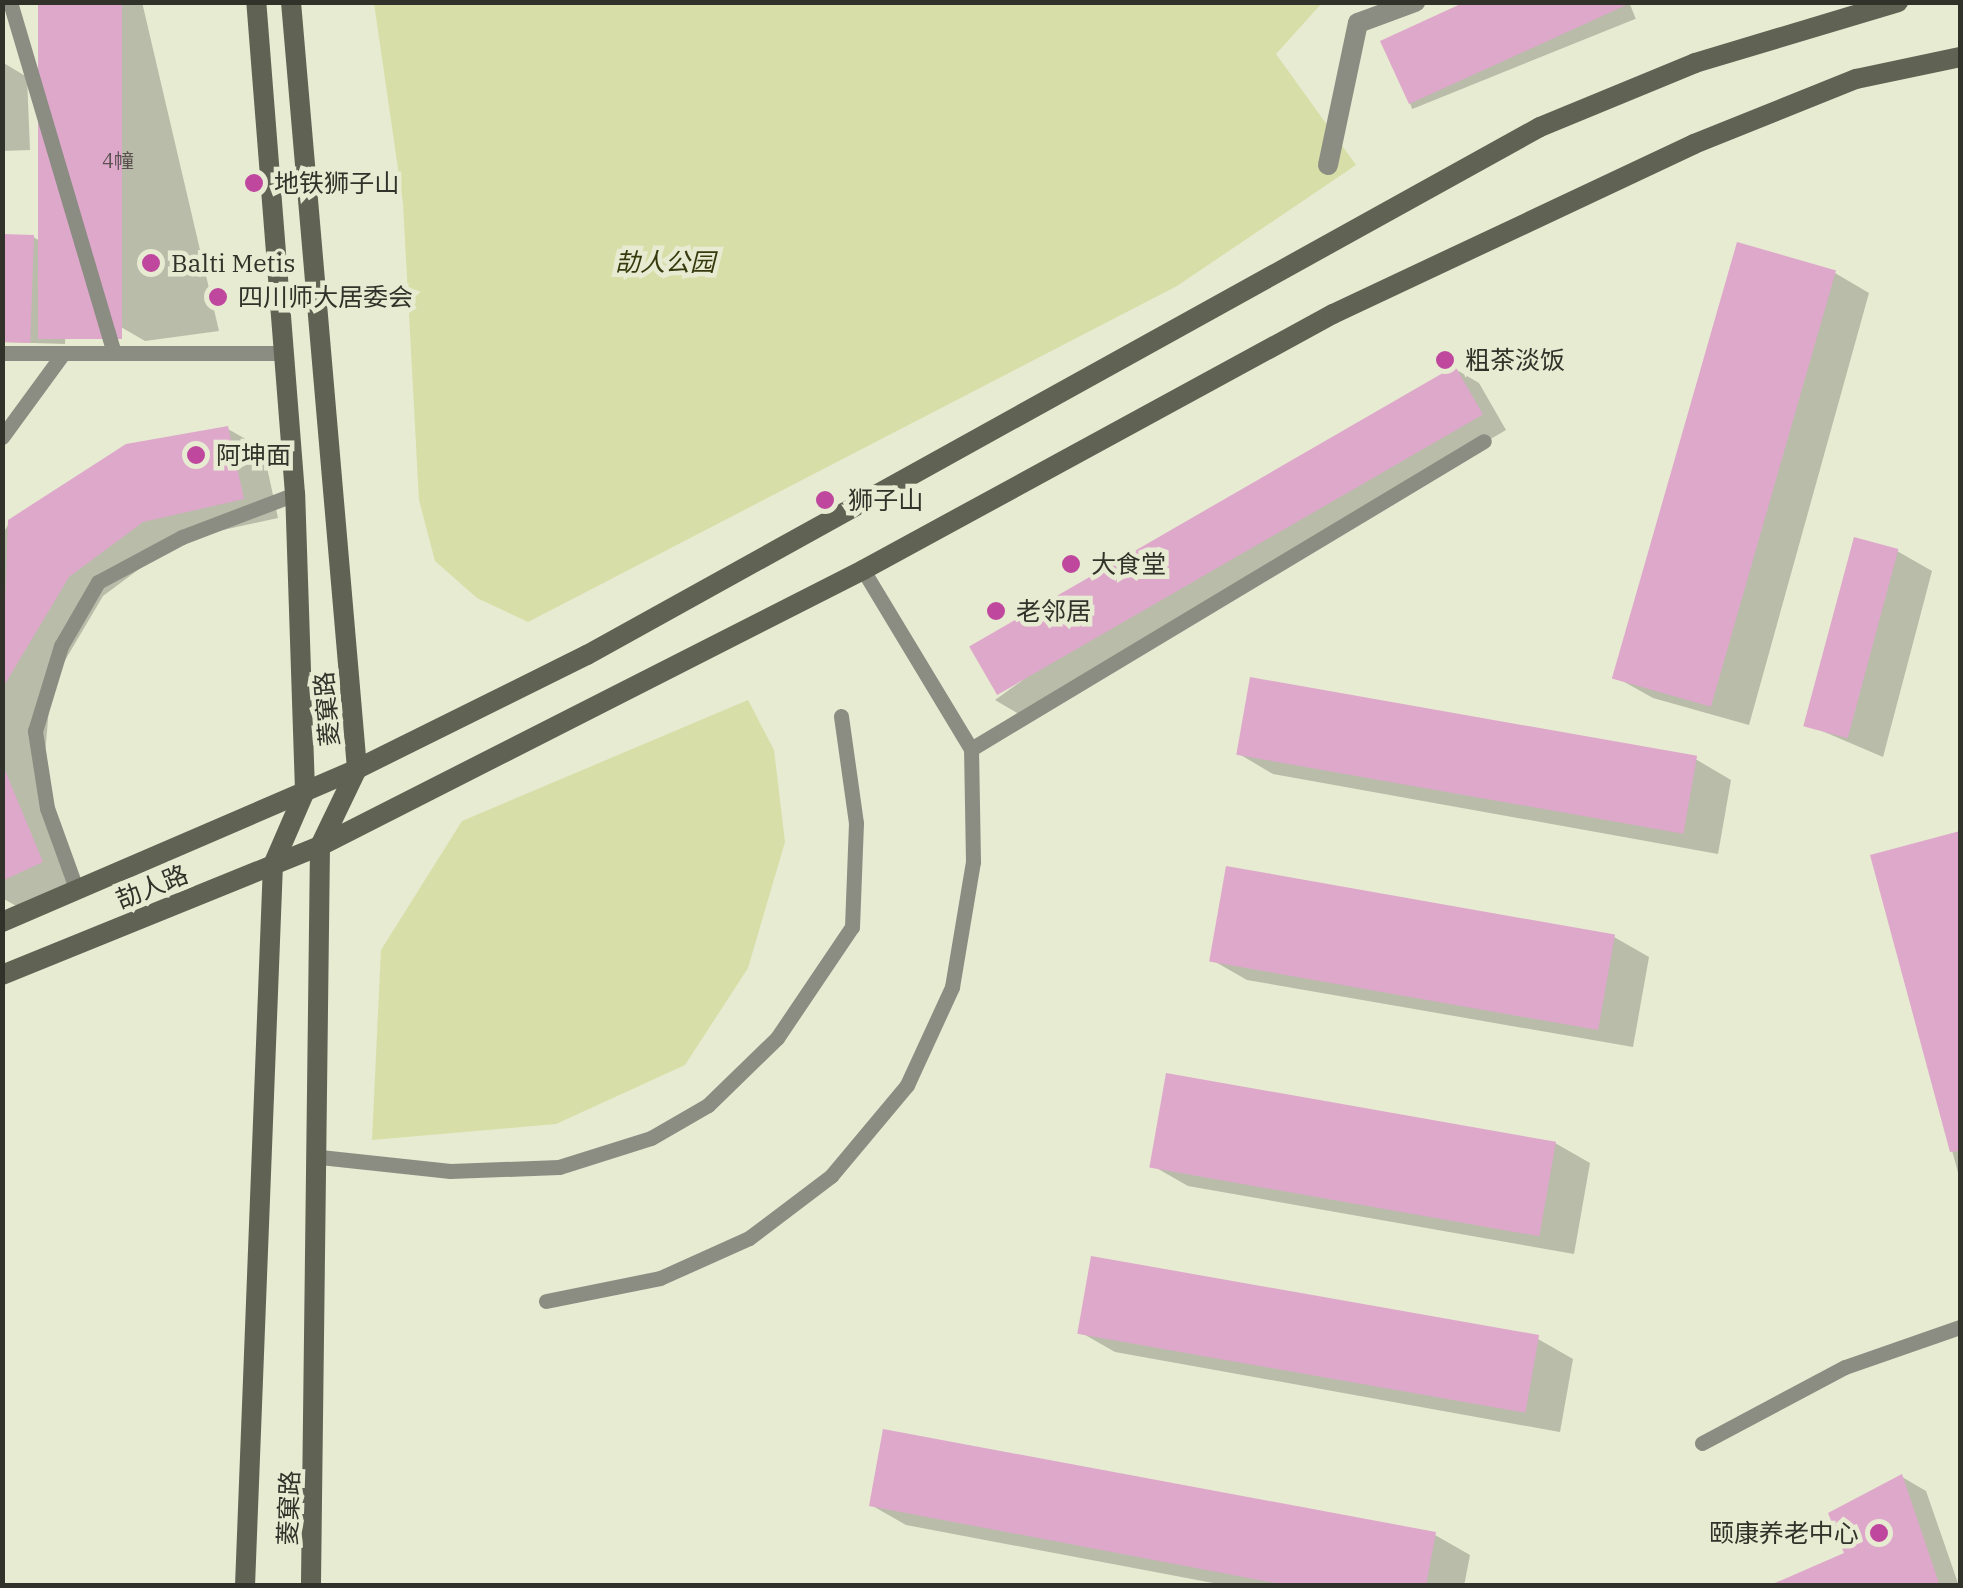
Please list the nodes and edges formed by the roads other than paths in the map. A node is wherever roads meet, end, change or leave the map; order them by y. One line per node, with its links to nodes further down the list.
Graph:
1 (10, 2): 8 (lane)
2 (256, 2): 9 (street, 菱窠路)
3 (291, 2): 18 (street, 菱窠路)
4 (1415, 2): 7 (street)
5 (1898, 2): 18 (street)
6 (1960, 57): 15 (street, 劼人路)
7 (1328, 165)
8 (114, 353): 9 (lane); 11 (lane)
9 (284, 353): 14 (street, 菱窠路)
10 (2, 354): 11 (lane)
11 (62, 355): 12 (lane)
12 (2, 437)
13 (1484, 441): 17 (lane)
14 (295, 494): 19 (street, 菱窠路); 22 (lane)
15 (864, 570): 17 (lane); 20 (street, 劼人路)
16 (841, 716): 25 (lane)
17 (971, 749): 26 (lane)
18 (357, 769): 19 (street); 20 (street, 菱窠路)
19 (305, 791): 21 (street, 菱窠路); 22 (street)
20 (320, 846): 21 (street, 劼人路); 25 (street, 菱窠路)
21 (273, 865): 24 (street, 劼人路); 29 (street, 菱窠路)
22 (76, 888): 23 (street)
23 (2, 922)
24 (2, 975)
25 (320, 1157): 30 (street, 菱窠路)
26 (546, 1300)
27 (1960, 1326): 28 (lane)
28 (1702, 1443)
29 (245, 1586)
30 (312, 1586)

